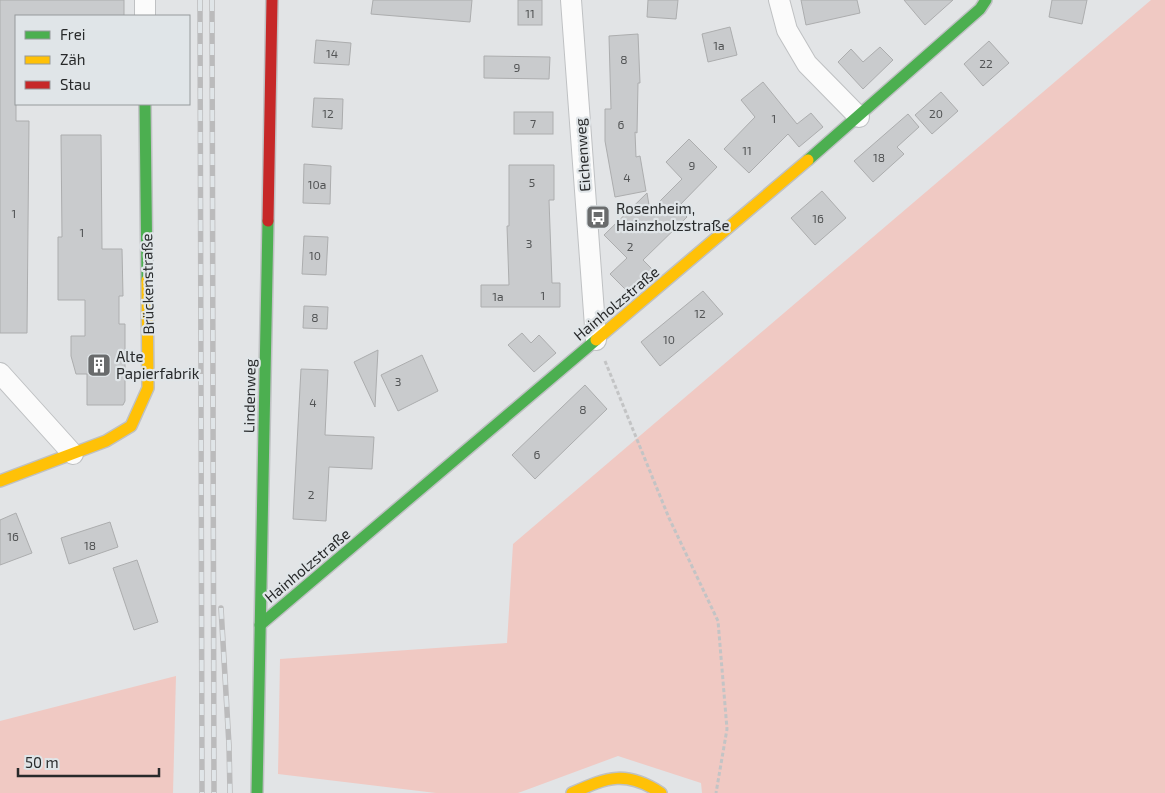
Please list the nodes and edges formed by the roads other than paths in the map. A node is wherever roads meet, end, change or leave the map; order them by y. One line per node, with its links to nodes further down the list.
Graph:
1 (145, 0): 6 (street)
2 (272, 0): 13 (street, Lindenweg)
3 (571, 0): 9 (street, Eichenweg)
4 (779, 0): 8 (street)
5 (986, 0): 8 (street, Hainholzstraße)
6 (145, 15)
7 (145, 105): 11 (street, Brückenstraße)
8 (859, 117): 9 (street, Hainholzstraße)
9 (596, 340): 13 (street, Hainholzstraße)
10 (0, 373): 11 (street)
11 (73, 454): 12 (street, Brückenstraße)
12 (0, 481)
13 (260, 625): 14 (street, Lindenweg)
14 (257, 793)
15 (572, 793): 16 (street)
16 (661, 793)

